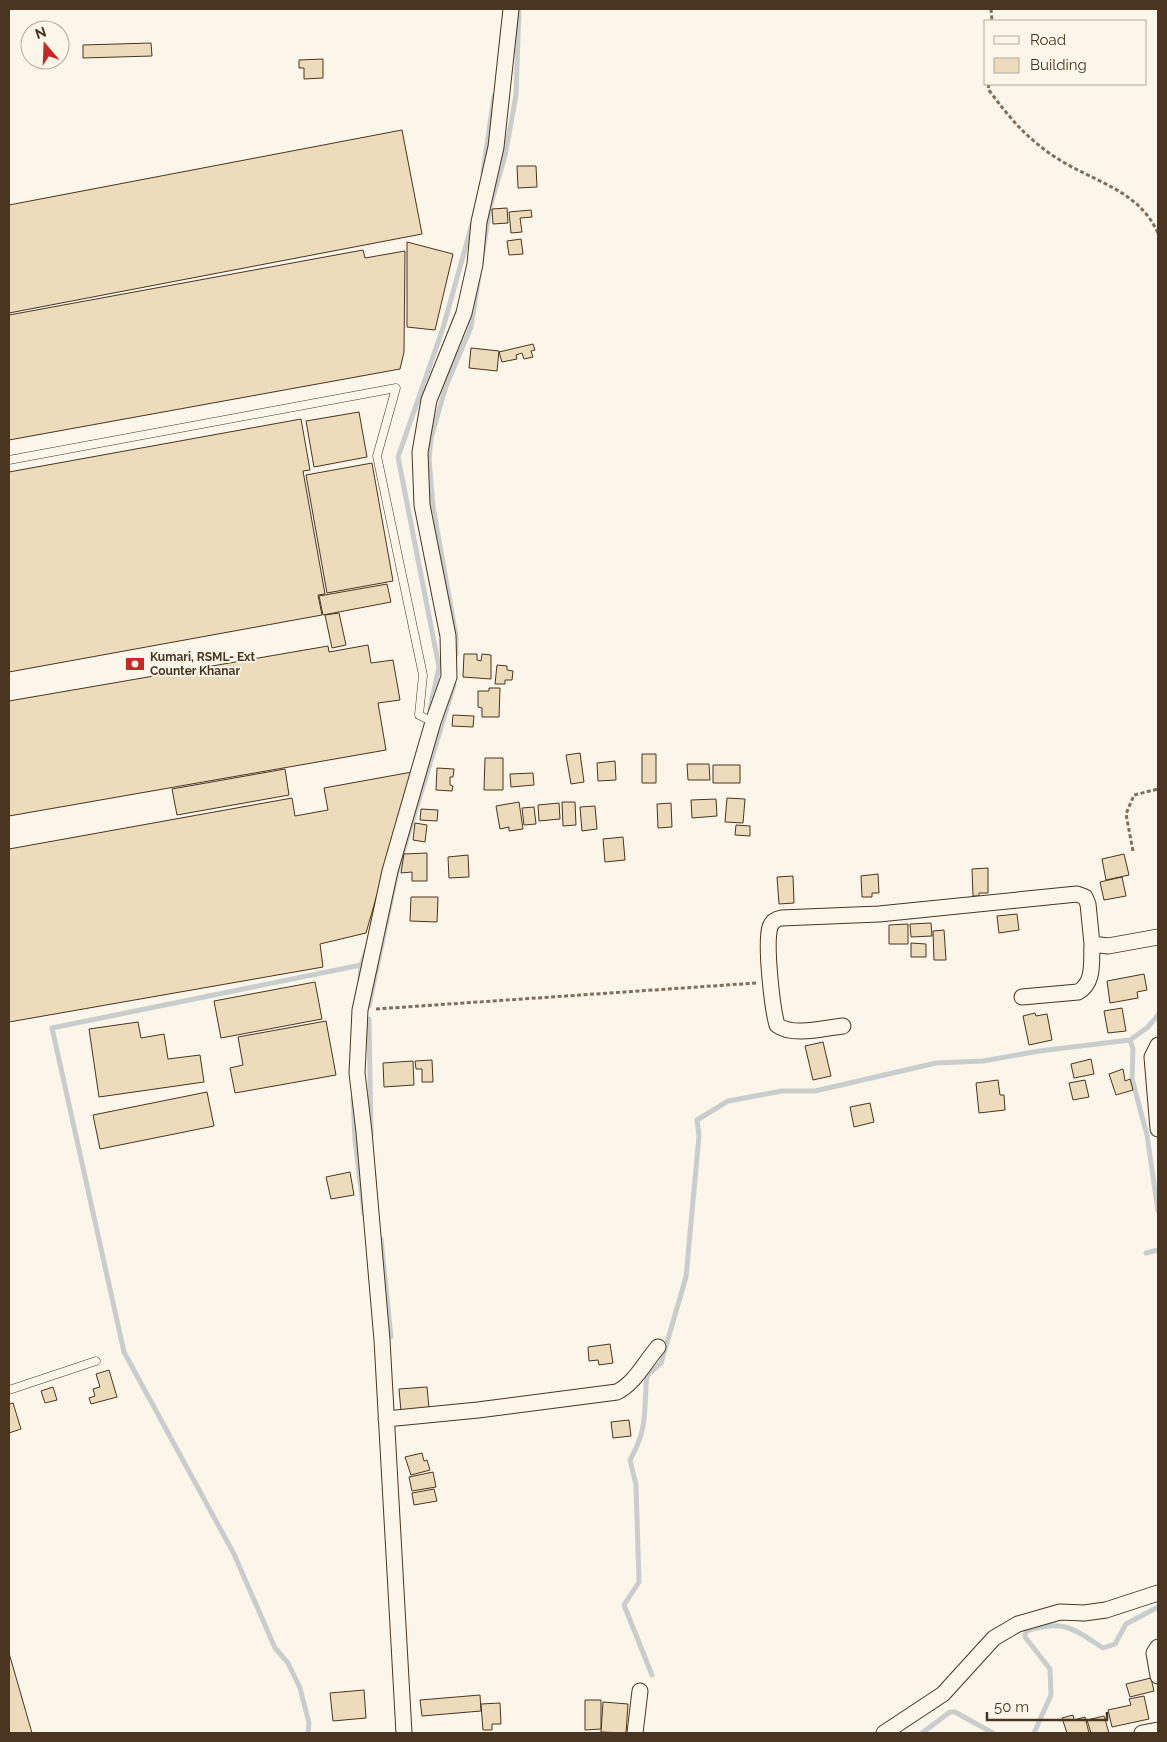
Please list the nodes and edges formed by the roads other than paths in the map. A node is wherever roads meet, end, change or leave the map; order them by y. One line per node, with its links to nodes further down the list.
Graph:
1 (511, 9): 3 (street)
2 (9, 460): 3 (lane)
3 (433, 722): 13 (street)
4 (1158, 937): 5 (street)
5 (1092, 944): 6 (street); 7 (street)
6 (1022, 997)
7 (843, 1026)
8 (1158, 1045): 9 (street)
9 (1158, 1129)
10 (658, 1346): 13 (street)
11 (96, 1361): 12 (lane)
12 (9, 1390)
13 (386, 1419): 19 (street)
14 (1158, 1593): 21 (street)
15 (1158, 1646): 16 (street)
16 (1158, 1676)
17 (640, 1691): 20 (street)
18 (1158, 1730): 22 (street)
19 (404, 1733)
20 (635, 1733)
21 (884, 1733)
22 (1142, 1733)

